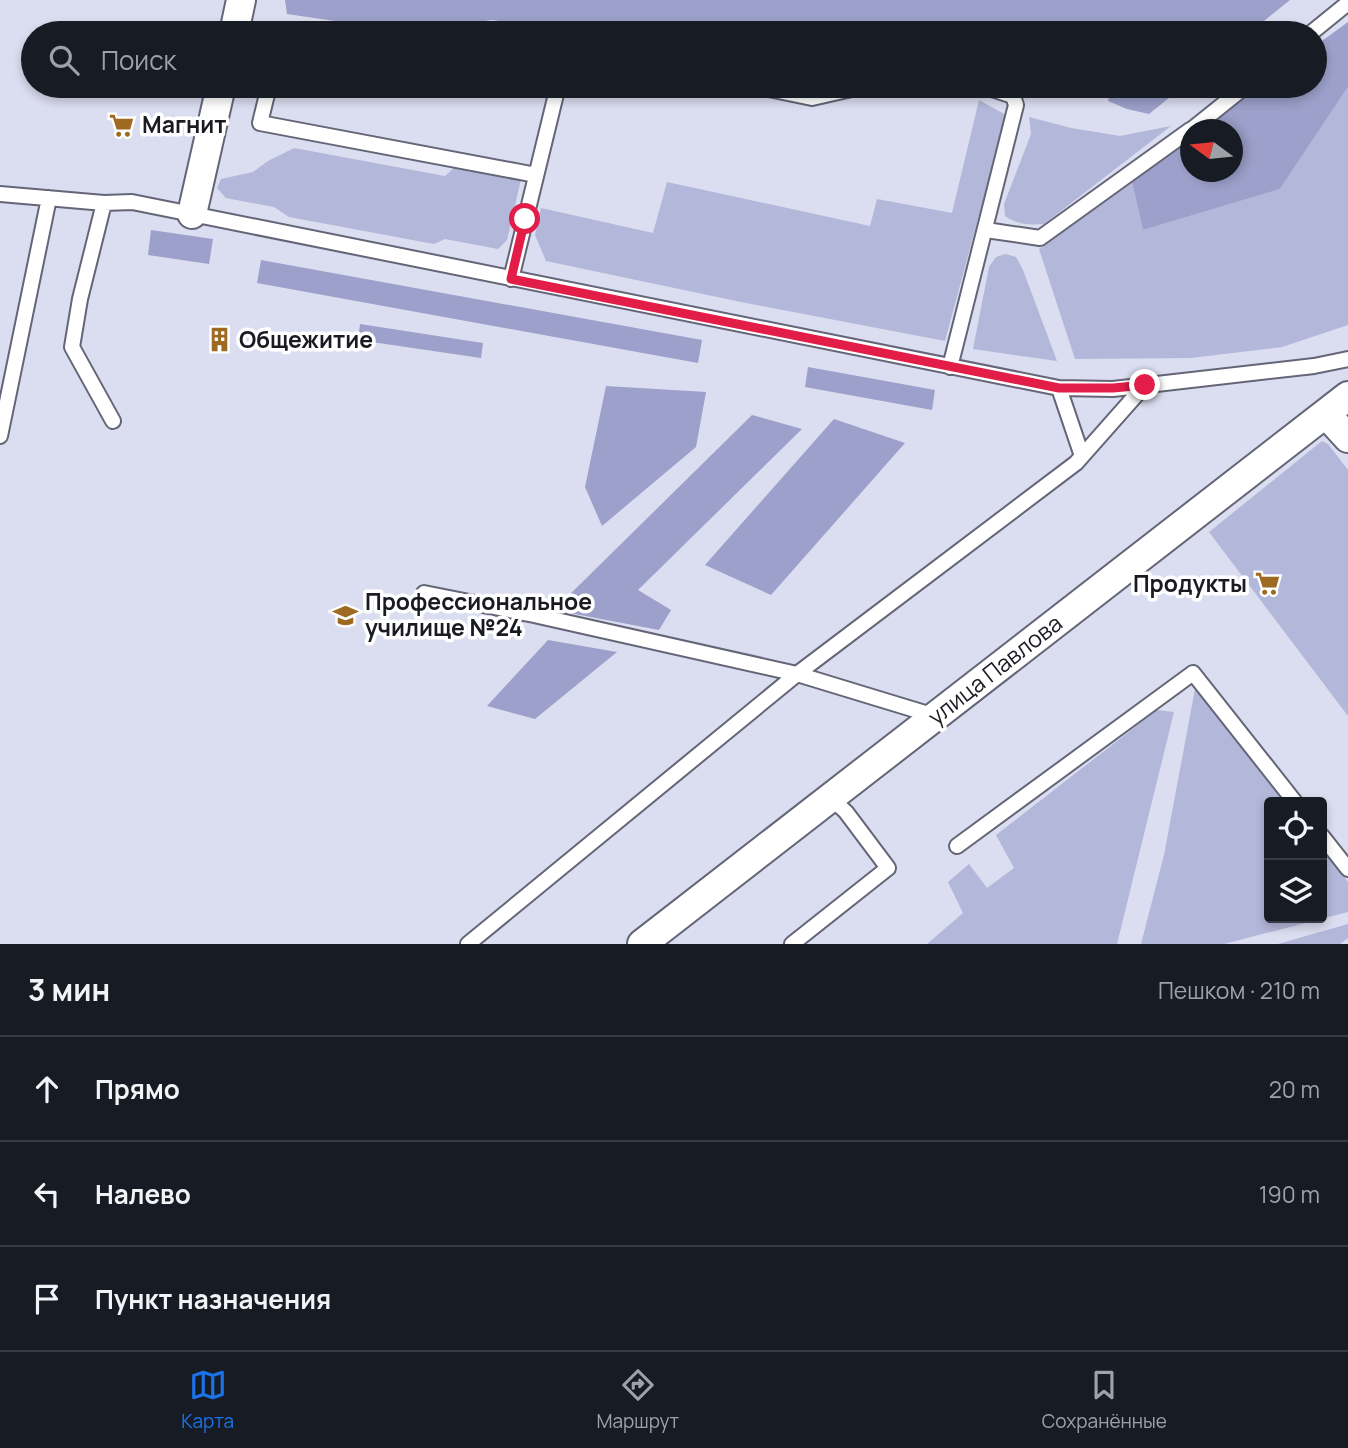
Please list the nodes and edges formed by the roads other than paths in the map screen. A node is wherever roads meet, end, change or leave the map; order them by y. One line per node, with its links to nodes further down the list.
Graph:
1 (241, 0): 3 (street)
2 (1348, 3): 4 (lane)
3 (237, 21)
4 (1326, 21)
5 (218, 98): 16 (street)
6 (265, 98): 12 (lane)
7 (555, 98): 12 (lane)
8 (1014, 98): 17 (lane)
9 (1231, 98): 10 (lane)
10 (1205, 119)
11 (1180, 138): 17 (lane)
12 (536, 175): 18 (lane)
13 (0, 194): 14 (lane)
14 (50, 198): 15 (lane); 26 (lane)
15 (104, 203): 16 (lane); 25 (lane)
16 (191, 214): 18 (lane)
17 (986, 230): 20 (lane)
18 (511, 279): 20 (lane)
19 (1348, 359): 21 (lane)
20 (950, 367): 22 (lane)
21 (1145, 385): 22 (lane); 28 (lane)
22 (1059, 388): 28 (lane)
23 (1348, 396): 24 (street, улица Павлова)
24 (1326, 414): 27 (street); 31 (street, улица Павлова)
25 (113, 421)
26 (0, 436)
27 (1348, 438)
28 (1082, 456): 30 (lane)
29 (424, 593): 30 (lane)
30 (797, 674): 31 (lane); 38 (lane)
31 (936, 716): 32 (street, улица Павлова)
32 (831, 797): 37 (street, улица Павлова); 39 (lane)
33 (1291, 797): 35 (lane)
34 (1327, 842): 36 (lane)
35 (957, 846)
36 (1348, 869)
37 (647, 943)
38 (468, 944)
39 (792, 944)

